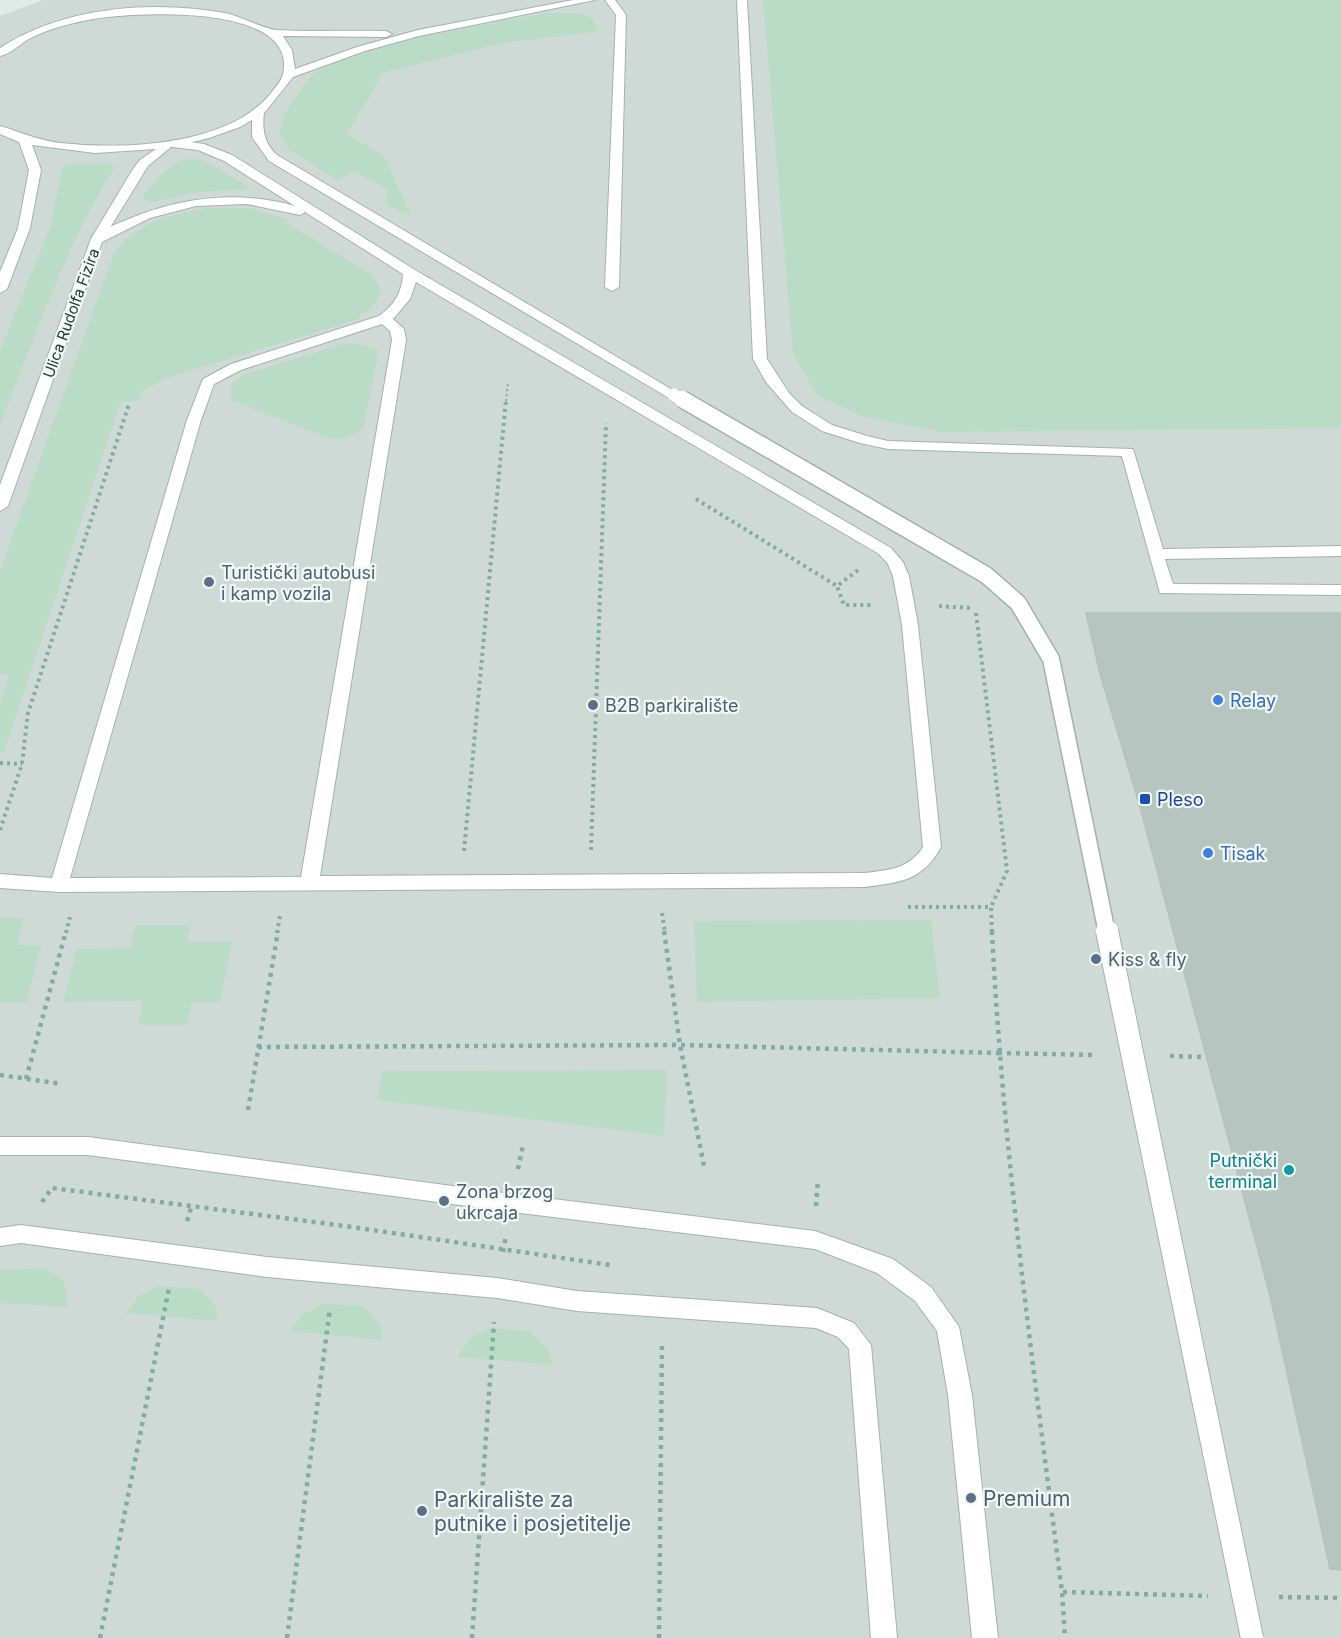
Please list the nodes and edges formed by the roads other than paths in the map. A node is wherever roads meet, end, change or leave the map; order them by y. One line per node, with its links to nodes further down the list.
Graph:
1 (590, 0): 5 (street)
2 (610, 0): 15 (street)
3 (742, 0): 20 (street)
4 (272, 33): 5 (street); 6 (street); 7 (street)
5 (418, 33): 7 (street)
6 (0, 53)
7 (289, 75): 8 (street, Ulica Rudolfa Fizira)
8 (258, 112): 11 (street, Ulica Rudolfa Fizira); 29 (street, bridge)
9 (0, 130): 10 (street, Ulica Rudolfa Fizira)
10 (25, 141): 11 (street, Ulica Rudolfa Fizira); 16 (street)
11 (176, 144): 12 (street); 13 (street, Ulica Rudolfa Fizira)
12 (324, 220): 13 (street); 14 (street)
13 (97, 239): 18 (street, Ulica Rudolfa Fizira)
14 (410, 273): 17 (street); 24 (street)
15 (612, 287)
16 (0, 289)
17 (384, 319): 23 (street); 24 (street)
18 (0, 506)
19 (1341, 551): 20 (street)
20 (1156, 554): 21 (street)
21 (1341, 590)
22 (0, 881): 23 (street)
23 (59, 885): 24 (street)
24 (309, 885)
25 (0, 1146): 28 (street)
26 (0, 1237): 27 (street)
27 (884, 1638)
28 (986, 1638)
29 (1252, 1638)

